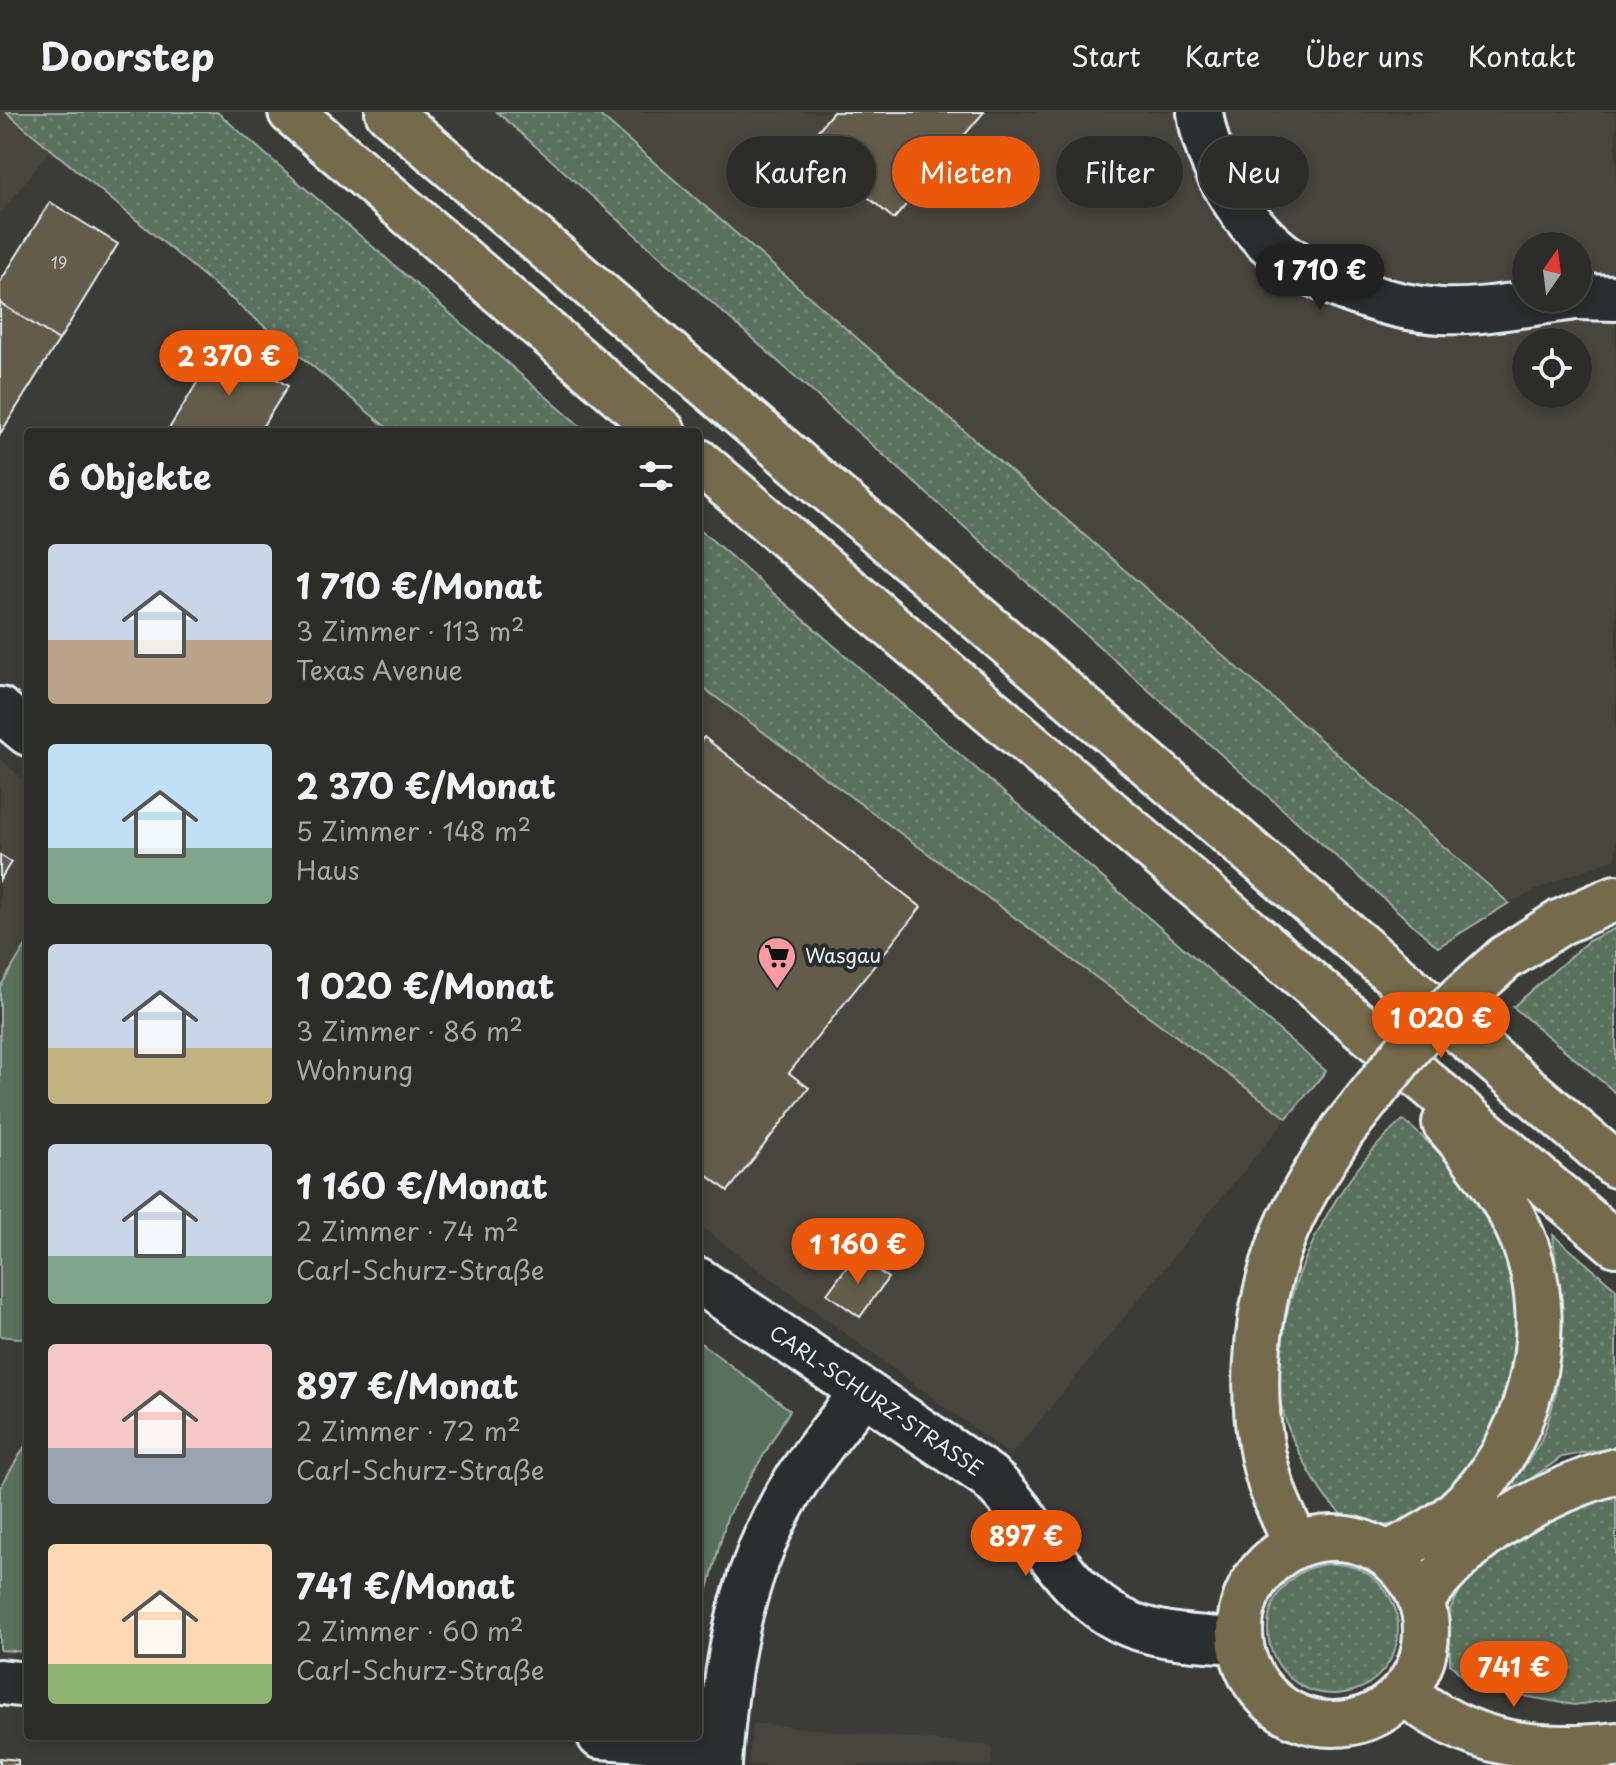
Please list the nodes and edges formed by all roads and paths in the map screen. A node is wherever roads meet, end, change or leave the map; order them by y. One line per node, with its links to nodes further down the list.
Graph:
1 (291, 112): 7 (main road)
2 (388, 112): 13 (main road)
3 (1200, 112): 6 (street)
4 (1592, 297): 5 (street)
5 (1616, 298)
6 (1512, 304)
7 (658, 428)
8 (702, 464): 12 (main road)
9 (0, 710): 10 (street)
10 (24, 730)
11 (1616, 898): 20 (main road, bridge)
12 (1336, 1003): 16 (main road); 21 (main road)
13 (1546, 1102): 14 (main road); 15 (main road)
14 (1616, 1140)
15 (1616, 1165)
16 (1616, 1244)
17 (702, 1283): 18 (street, CARL-SCHURZ-STRASSE)
18 (863, 1392): 23 (street, CARL-SCHURZ-STRASSE); 29 (street)
19 (1616, 1471): 22 (main road)
20 (1296, 1544): 21 (main road); 23 (main road)
21 (1387, 1554): 22 (main road)
22 (1422, 1600): 26 (main road)
23 (1239, 1641): 26 (main road)
24 (0, 1682): 25 (street)
25 (24, 1685)
26 (1404, 1692): 28 (main road)
27 (626, 1740): 29 (street)
28 (1616, 1745)
29 (719, 1754)

